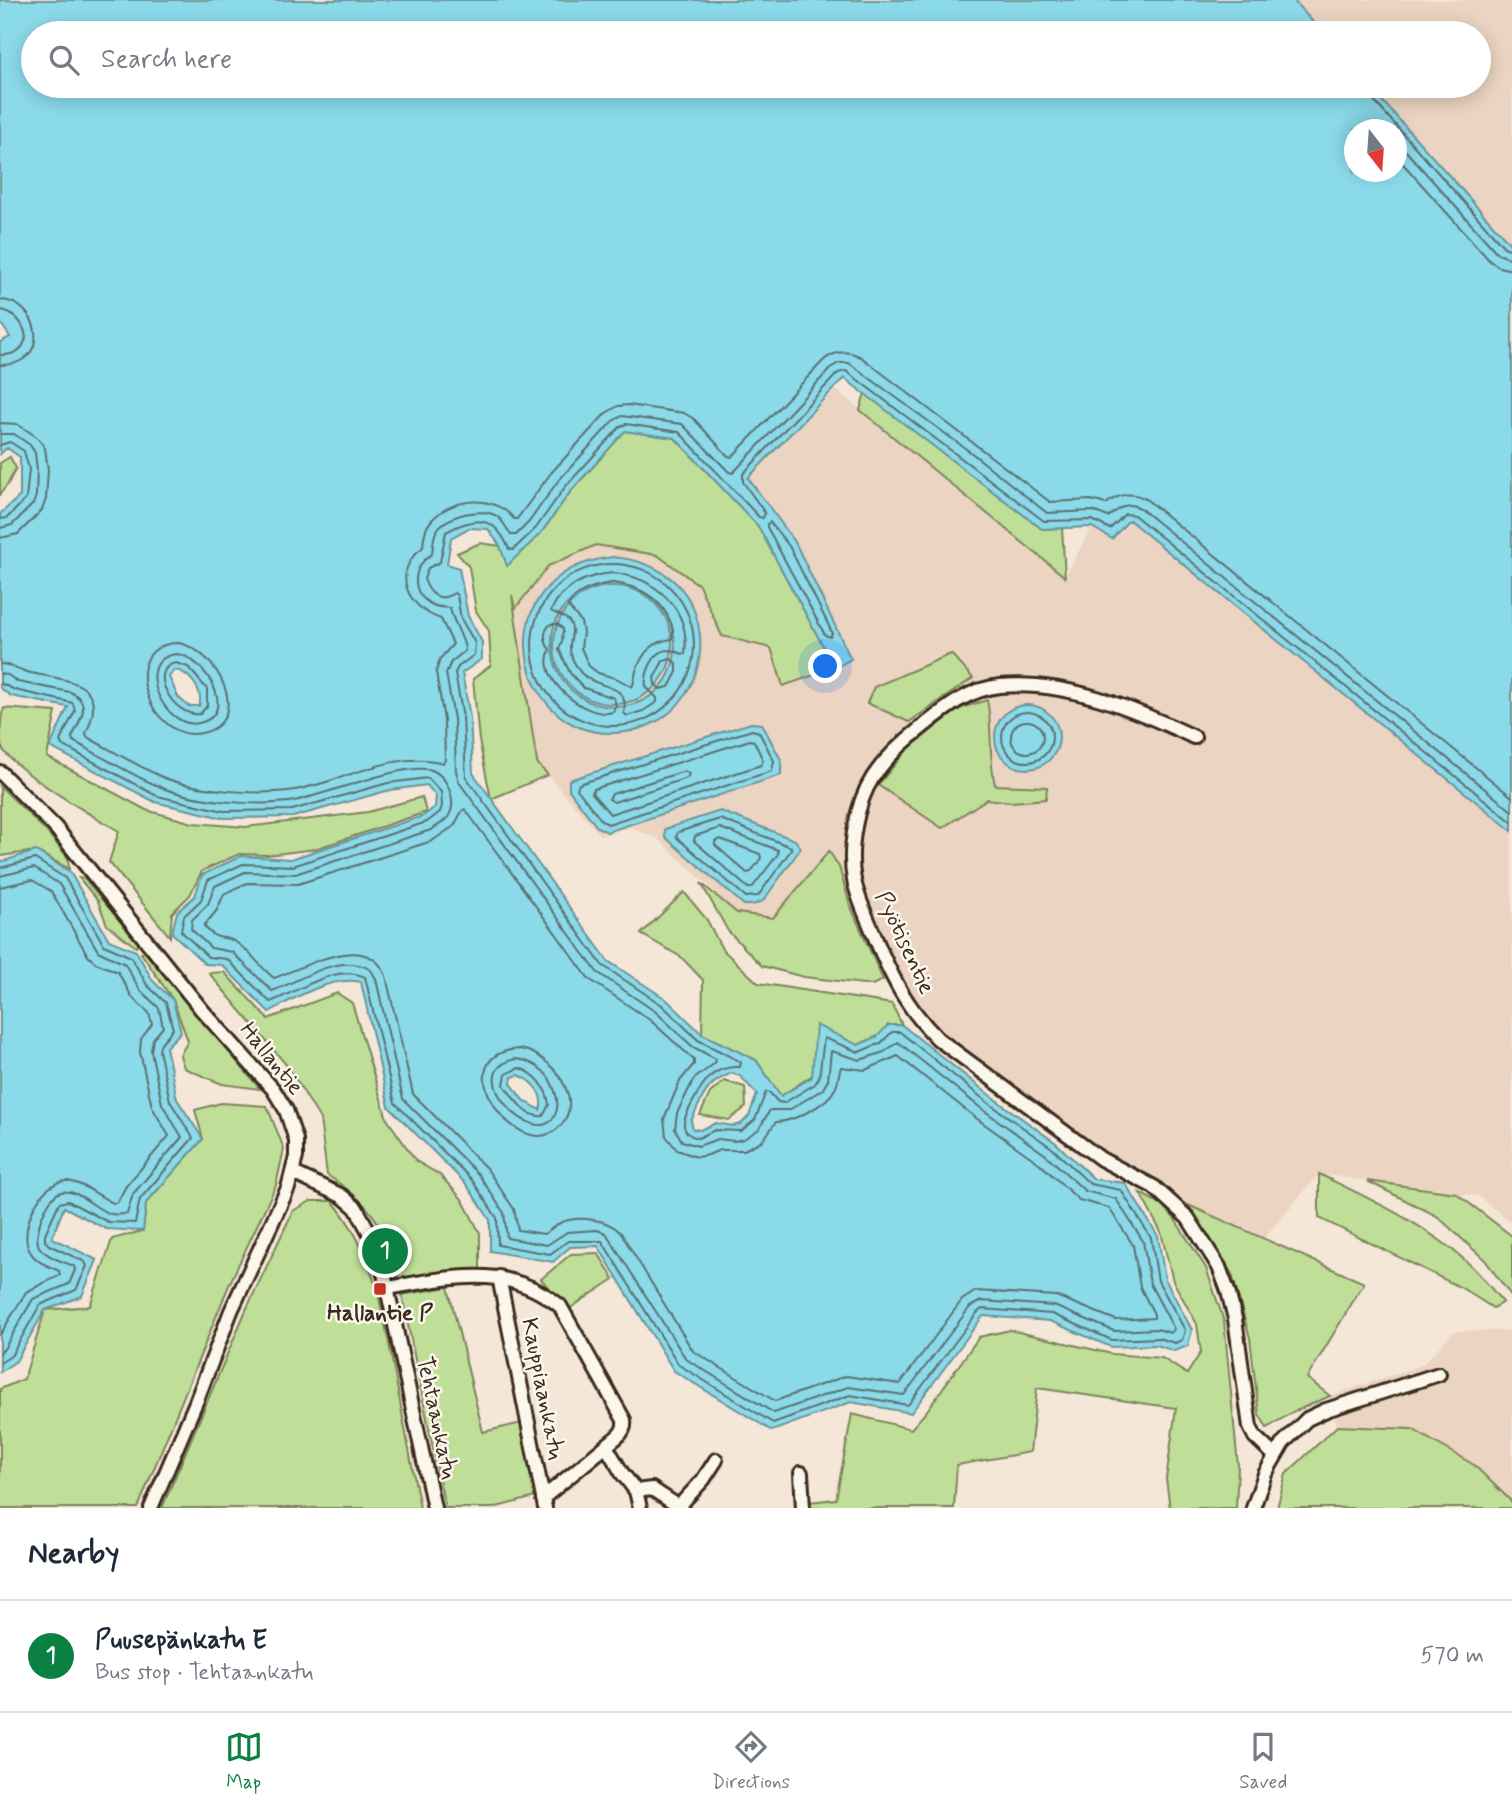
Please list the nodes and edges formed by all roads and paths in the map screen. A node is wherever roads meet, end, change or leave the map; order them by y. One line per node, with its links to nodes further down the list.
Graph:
1 (1194, 737): 8 (street, Pyötisentie)
2 (0, 772): 3 (street, Hallantie)
3 (293, 1172): 5 (street, Tehtaankatu); 14 (street, Hallantie)
4 (499, 1277): 5 (street); 7 (street); 12 (street, Kauppiaankatu)
5 (388, 1288): 15 (street, Tehtaankatu)
6 (1440, 1374): 8 (street)
7 (606, 1446): 11 (street); 12 (street)
8 (1275, 1456): 18 (street)
9 (716, 1460): 13 (street)
10 (801, 1473): 17 (street)
11 (636, 1491): 13 (street); 16 (street)
12 (544, 1503)
13 (680, 1507)
14 (151, 1508)
15 (434, 1508)
16 (640, 1508)
17 (803, 1508)
18 (1253, 1508)

